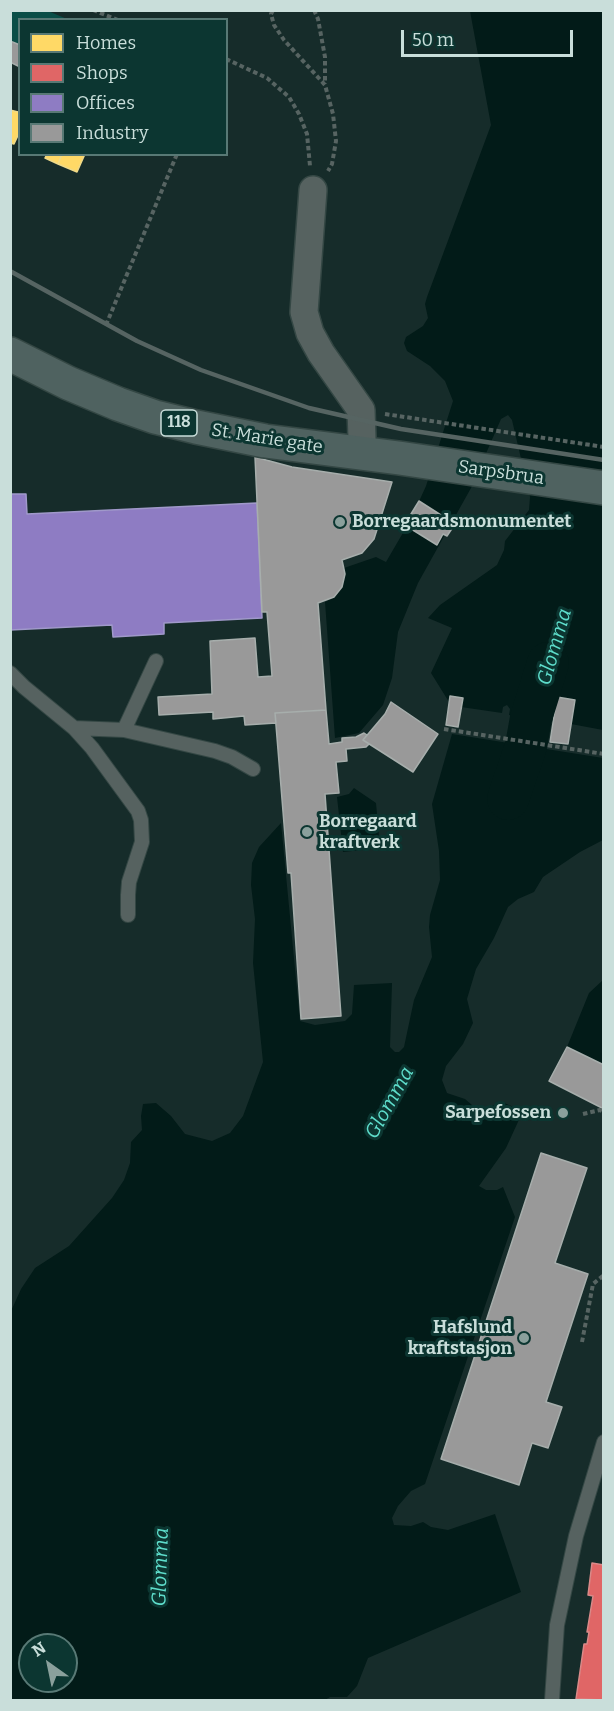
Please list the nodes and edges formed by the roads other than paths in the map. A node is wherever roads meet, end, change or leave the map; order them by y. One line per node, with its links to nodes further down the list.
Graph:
1 (313, 190): 3 (street)
2 (10, 354): 3 (main road, St. Marie gate / 118)
3 (358, 453): 4 (main road, St. Marie gate / 118)
4 (399, 458): 5 (main road, Sarpsbrua / 118)
5 (603, 488)
6 (156, 661): 9 (lane)
7 (10, 673): 8 (lane)
8 (74, 728): 9 (lane); 11 (lane)
9 (124, 730): 10 (lane)
10 (253, 769)
11 (128, 915)
12 (603, 1442): 13 (lane)
13 (598, 1481): 14 (lane)
14 (552, 1701)

